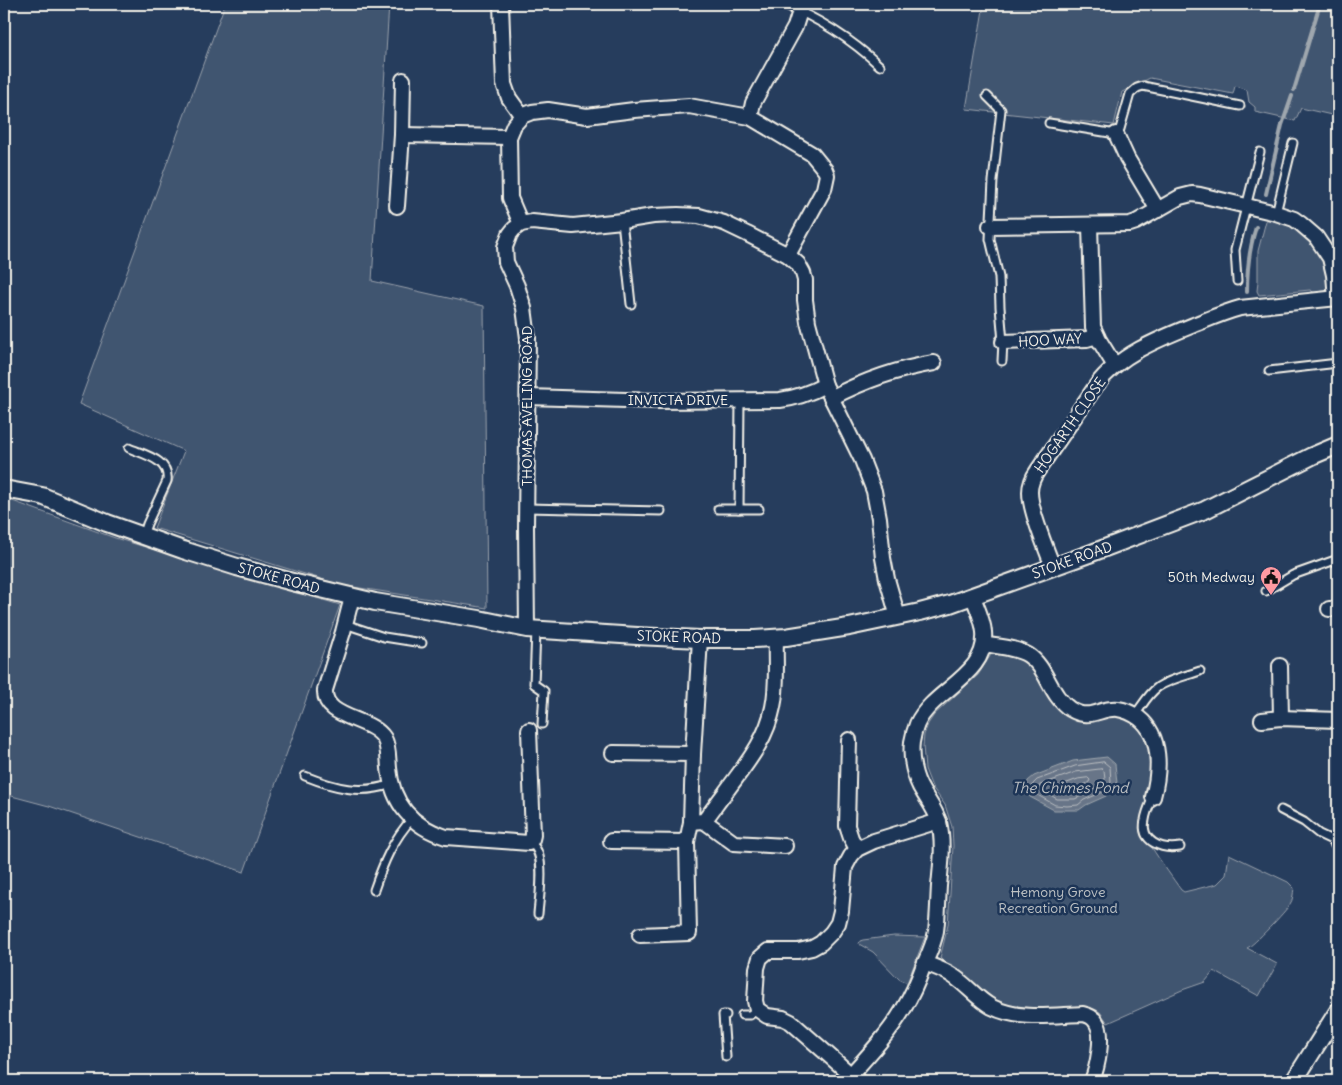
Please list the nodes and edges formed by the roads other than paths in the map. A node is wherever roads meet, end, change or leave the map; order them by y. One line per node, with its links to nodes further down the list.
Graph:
1 (501, 4): 10 (street)
2 (580, 4): 3 (lane)
3 (595, 4)
4 (783, 4): 5 (lane)
5 (800, 11): 6 (lane); 11 (street)
6 (880, 66)
7 (403, 80): 14 (street)
8 (988, 96): 25 (lane)
9 (1240, 106): 13 (lane)
10 (522, 116): 11 (street); 15 (street)
11 (750, 117): 26 (street)
12 (1049, 123): 13 (lane)
13 (1116, 134): 20 (street)
14 (402, 135): 15 (street); 18 (street)
15 (509, 137): 23 (street)
16 (1294, 142): 21 (lane)
17 (1260, 152): 19 (lane)
18 (397, 206)
19 (1246, 206): 20 (street, HOGARTH CLOSE); 21 (street, HOGARTH CLOSE); 27 (lane)
20 (1158, 210): 24 (street, HOGARTH CLOSE)
21 (1272, 212): 28 (street, HOGARTH CLOSE)
22 (622, 221): 23 (street); 26 (street); 29 (lane)
23 (521, 224): 38 (street, THOMAS AVELING ROAD)
24 (1090, 225): 25 (street, HOGARTH CLOSE); 30 (street)
25 (990, 226): 31 (lane)
26 (788, 255): 37 (street)
27 (1238, 281)
28 (1337, 298): 35 (street, HOGARTH CLOSE)
29 (631, 304)
30 (1097, 336): 31 (street, HOO WAY); 35 (street)
31 (1003, 342): 32 (lane)
32 (1002, 361)
33 (1338, 362): 36 (lane)
34 (934, 363): 39 (street)
35 (1115, 366): 51 (street, HOGARTH CLOSE)
36 (1269, 371)
37 (824, 385): 39 (street); 40 (street, INVICTA DRIVE)
38 (528, 397): 40 (street, INVICTA DRIVE); 44 (street, THOMAS AVELING ROAD)
39 (831, 398): 55 (street)
40 (740, 400): 46 (lane)
41 (1338, 447): 51 (street, STOKE ROAD)
42 (129, 448): 49 (lane)
43 (4, 489): 49 (street, STOKE ROAD)
44 (527, 508): 48 (lane); 57 (street, THOMAS AVELING ROAD)
45 (718, 509): 46 (lane)
46 (739, 509): 47 (lane)
47 (759, 509)
48 (661, 511)
49 (143, 536): 54 (street, STOKE ROAD)
50 (1338, 558): 52 (lane)
51 (1053, 568): 53 (street, STOKE ROAD)
52 (1266, 591)
53 (973, 596): 55 (street, STOKE ROAD); 61 (street)
54 (352, 597): 56 (street); 57 (street, STOKE ROAD)
55 (898, 617): 58 (street, STOKE ROAD)
56 (345, 624): 60 (lane); 74 (street)
57 (532, 629): 59 (street, STOKE ROAD); 68 (lane)
58 (776, 638): 59 (street, STOKE ROAD); 79 (street)
59 (700, 639): 72 (street)
60 (422, 643)
61 (984, 644): 64 (street); 78 (street)
62 (1280, 666): 65 (street)
63 (1200, 671): 64 (lane)
64 (1135, 715): 75 (street)
65 (1281, 718): 66 (street); 67 (street)
66 (1262, 720)
67 (1338, 720)
68 (542, 724)
69 (530, 730): 83 (street)
70 (849, 740): 86 (street)
71 (613, 753): 72 (street)
72 (693, 754): 79 (street)
73 (305, 776): 74 (lane)
74 (392, 784): 77 (street)
75 (1153, 796): 85 (lane)
76 (1281, 810): 82 (lane)
77 (412, 819): 83 (street); 87 (lane)
78 (938, 821): 86 (street); 90 (street)
79 (697, 822): 81 (street); 84 (street)
80 (611, 841): 81 (street)
81 (687, 842): 89 (street)
82 (1338, 842)
83 (529, 843): 88 (lane)
84 (785, 846)
85 (1180, 847)
86 (857, 849): 91 (street)
87 (374, 890)
88 (538, 914)
89 (640, 935)
90 (925, 963): 96 (street); 97 (street)
91 (757, 1009): 94 (lane); 96 (street)
92 (1338, 1011): 98 (street)
93 (726, 1015): 95 (lane)
94 (742, 1015)
95 (726, 1057)
96 (851, 1079)
97 (1092, 1081)
98 (1294, 1081)

